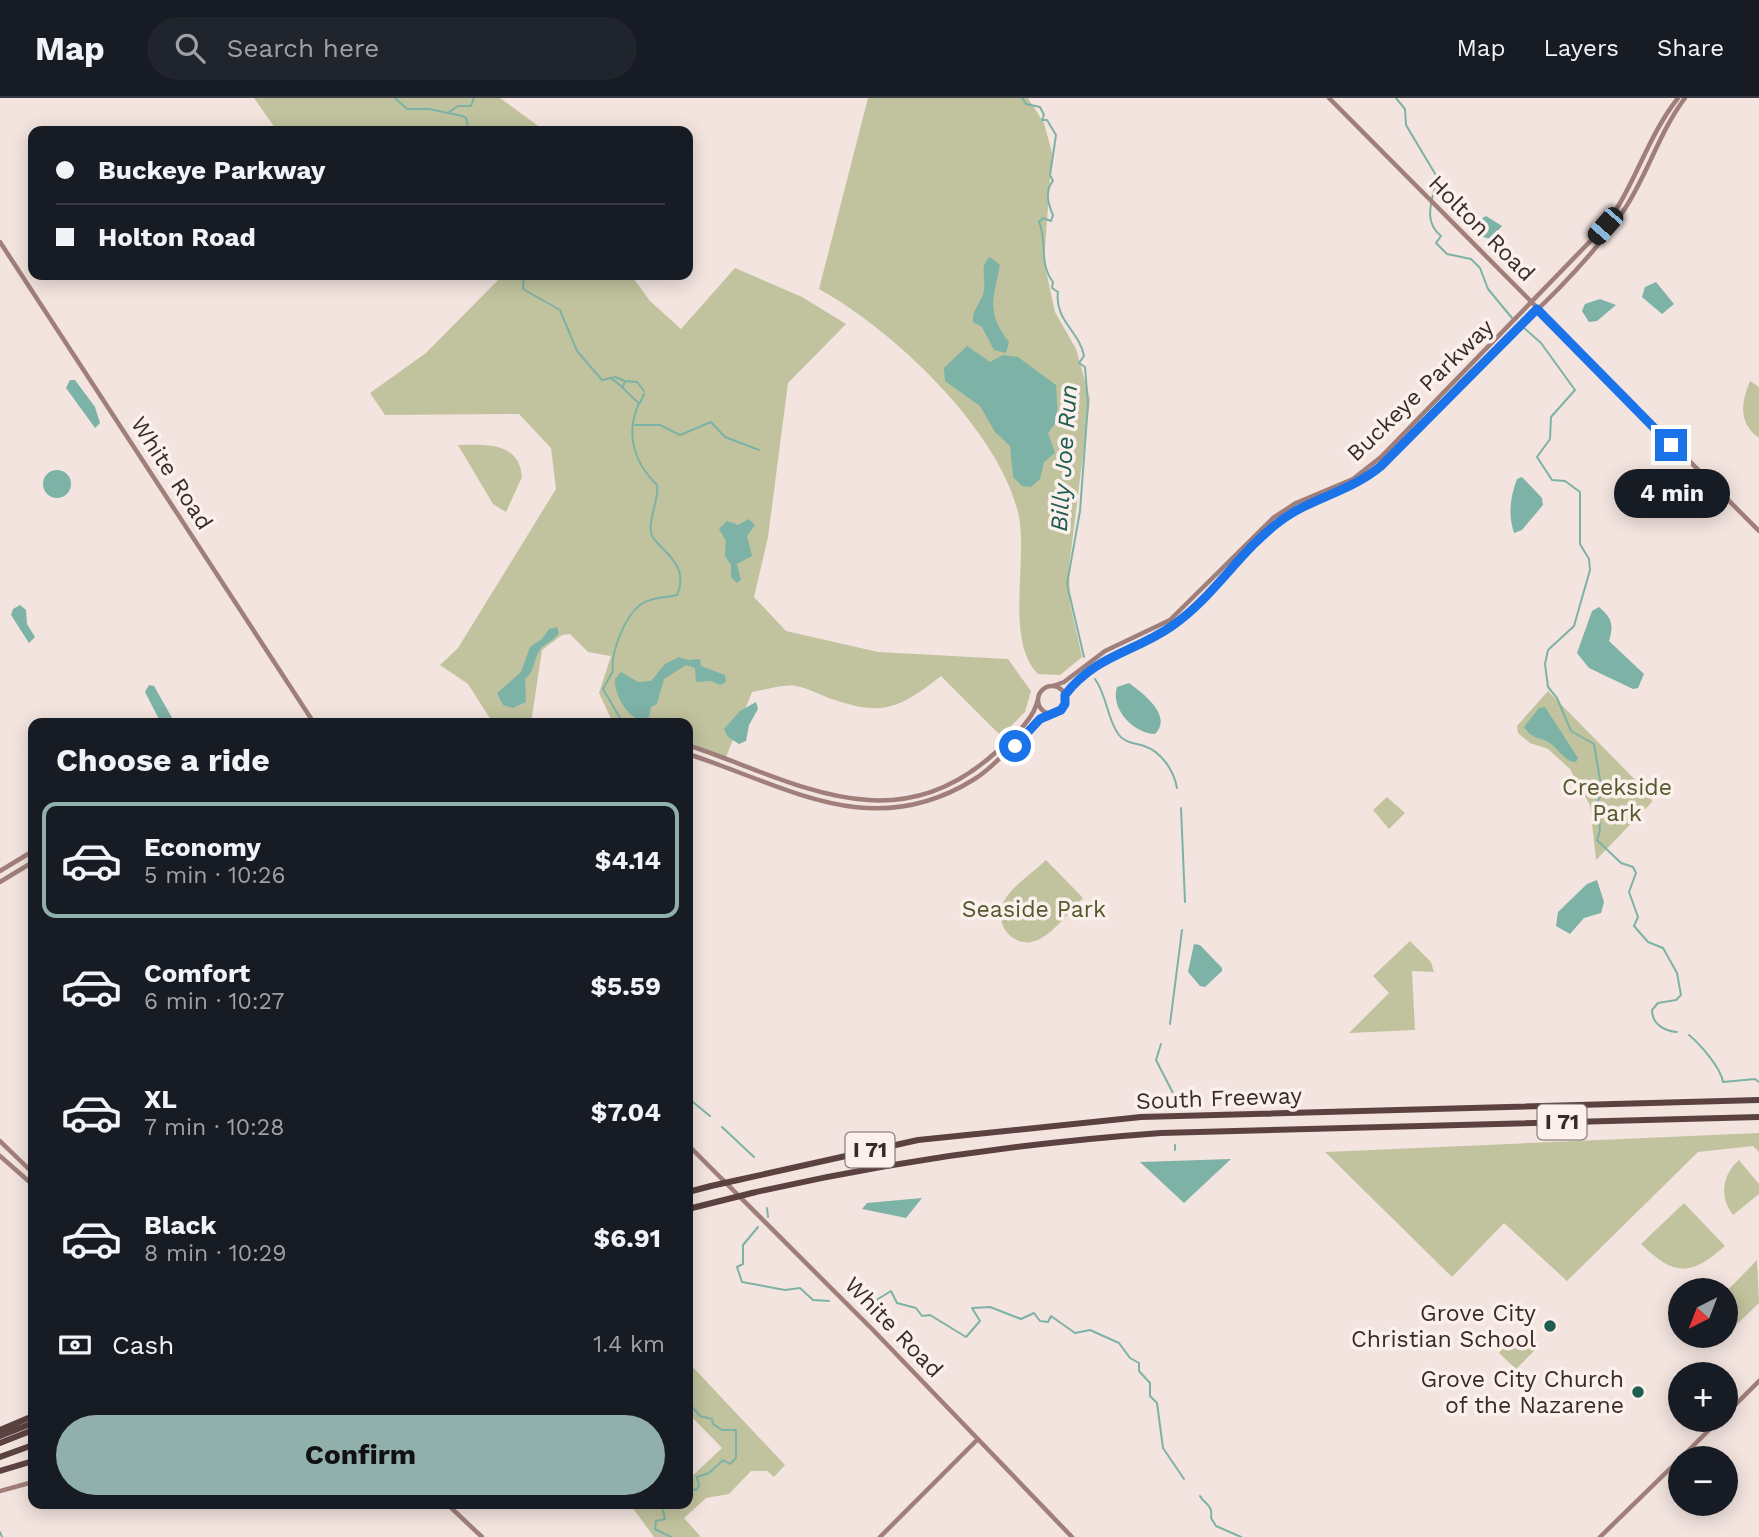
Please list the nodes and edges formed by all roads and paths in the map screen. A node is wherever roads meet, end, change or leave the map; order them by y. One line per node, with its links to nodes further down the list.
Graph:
1 (1329, 98): 5 (street, Holton Road)
2 (1678, 98): 5 (street, Buckeye Parkway)
3 (1685, 98): 6 (street, Buckeye Parkway)
4 (0, 242): 12 (street, White Road)
5 (1532, 304): 6 (street, Holton Road); 8 (street, Buckeye Parkway)
6 (1537, 309): 7 (street, Holton Road); 9 (street, Buckeye Parkway)
7 (1759, 531)
8 (1053, 686): 9 (street); 10 (street)
9 (1065, 695): 11 (street)
10 (1038, 699): 11 (street); 13 (street)
11 (1050, 714): 14 (street)
12 (311, 718)
13 (693, 747)
14 (693, 756)
15 (28, 854): 17 (street)
16 (28, 865): 18 (street)
17 (0, 871)
18 (0, 882)
19 (1759, 1100): 26 (highway, South Freeway / I 71, bridge)
20 (1759, 1117): 27 (highway, South Freeway / I 71, bridge)
21 (0, 1143): 24 (street)
22 (693, 1150): 36 (street, White Road)
23 (0, 1156): 25 (street)
24 (28, 1168)
25 (28, 1181)
26 (693, 1191)
27 (693, 1208)
28 (1759, 1381): 29 (street)
29 (1738, 1402)
30 (28, 1418): 32 (highway)
31 (28, 1425): 35 (highway)
32 (0, 1430)
33 (28, 1432): 37 (highway)
34 (1707, 1432): 38 (street)
35 (0, 1436)
36 (978, 1439): 48 (street); 49 (street, White Road)
37 (0, 1443)
38 (1693, 1446)
39 (28, 1447): 40 (highway)
40 (0, 1457)
41 (28, 1463): 42 (highway)
42 (0, 1471)
43 (1668, 1471): 50 (street)
44 (28, 1483): 45 (street)
45 (0, 1491)
46 (452, 1509): 47 (street)
47 (482, 1537)
48 (880, 1537)
49 (1072, 1537)
50 (1600, 1537)

